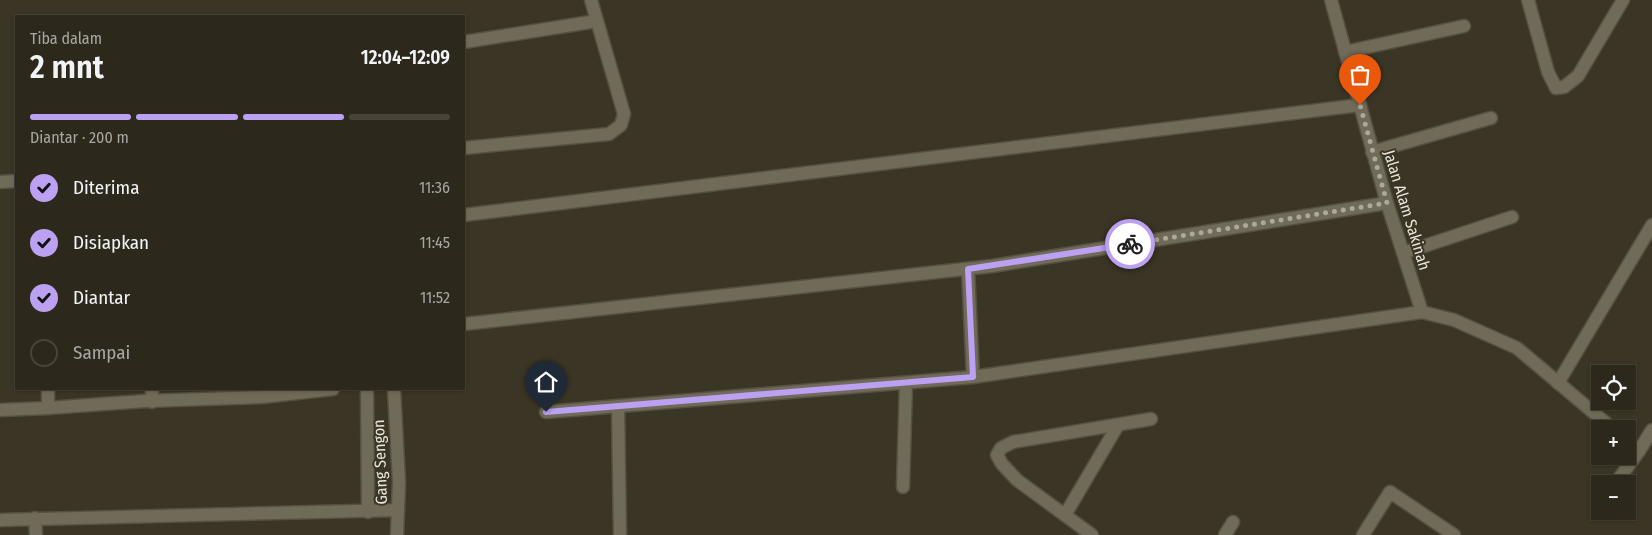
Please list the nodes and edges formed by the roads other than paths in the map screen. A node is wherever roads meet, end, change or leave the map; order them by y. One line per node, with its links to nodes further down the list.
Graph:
1 (592, 0): 5 (street)
2 (1331, 0): 8 (street, Jalan Alam Sakinah)
3 (1528, 0): 4 (street)
4 (1623, 0)
5 (596, 21): 7 (street); 11 (street)
6 (1464, 26): 8 (street)
7 (465, 42)
8 (1345, 52): 9 (street, Jalan Alam Sakinah)
9 (1360, 105): 12 (street, Jalan Alam Sakinah); 16 (street)
10 (1491, 118): 12 (street)
11 (465, 148)
12 (1372, 152): 15 (street, Jalan Alam Sakinah)
13 (15, 181): 14 (street)
14 (0, 182)
15 (1387, 203): 19 (street, Jalan Alam Sakinah); 20 (street)
16 (465, 215)
17 (1512, 217): 19 (street)
18 (1652, 225): 25 (street)
19 (1403, 253): 21 (street, Jalan Alam Sakinah)
20 (968, 269): 22 (street); 23 (street)
21 (1422, 312): 23 (street); 25 (street)
22 (465, 324)
23 (973, 377): 24 (street)
24 (906, 383): 32 (street); 43 (street)
25 (1558, 383): 37 (street)
26 (48, 390): 33 (street)
27 (315, 390): 30 (street)
28 (367, 390): 45 (street)
29 (394, 390): 44 (street, Gang Sengon)
30 (262, 393): 31 (street)
31 (152, 395): 33 (street)
32 (618, 406): 35 (street); 52 (street)
33 (48, 408): 34 (street)
34 (0, 410)
35 (546, 412)
36 (1151, 420): 38 (street)
37 (1602, 420)
38 (1118, 425): 46 (street); 46 (street)
39 (1652, 430): 41 (street)
40 (1636, 448): 41 (street)
41 (1639, 451): 42 (street)
42 (1622, 475)
43 (903, 487)
44 (398, 510): 45 (street); 51 (street, Gang Sengon)
45 (368, 512): 47 (street)
46 (1065, 515): 53 (street)
47 (35, 518): 48 (street); 50 (street)
48 (0, 520)
49 (1232, 522): 54 (street)
50 (36, 535)
51 (397, 535)
52 (620, 535)
53 (1092, 535)
54 (1225, 535)
55 (1363, 535): 56 (street)
56 (1454, 535)

